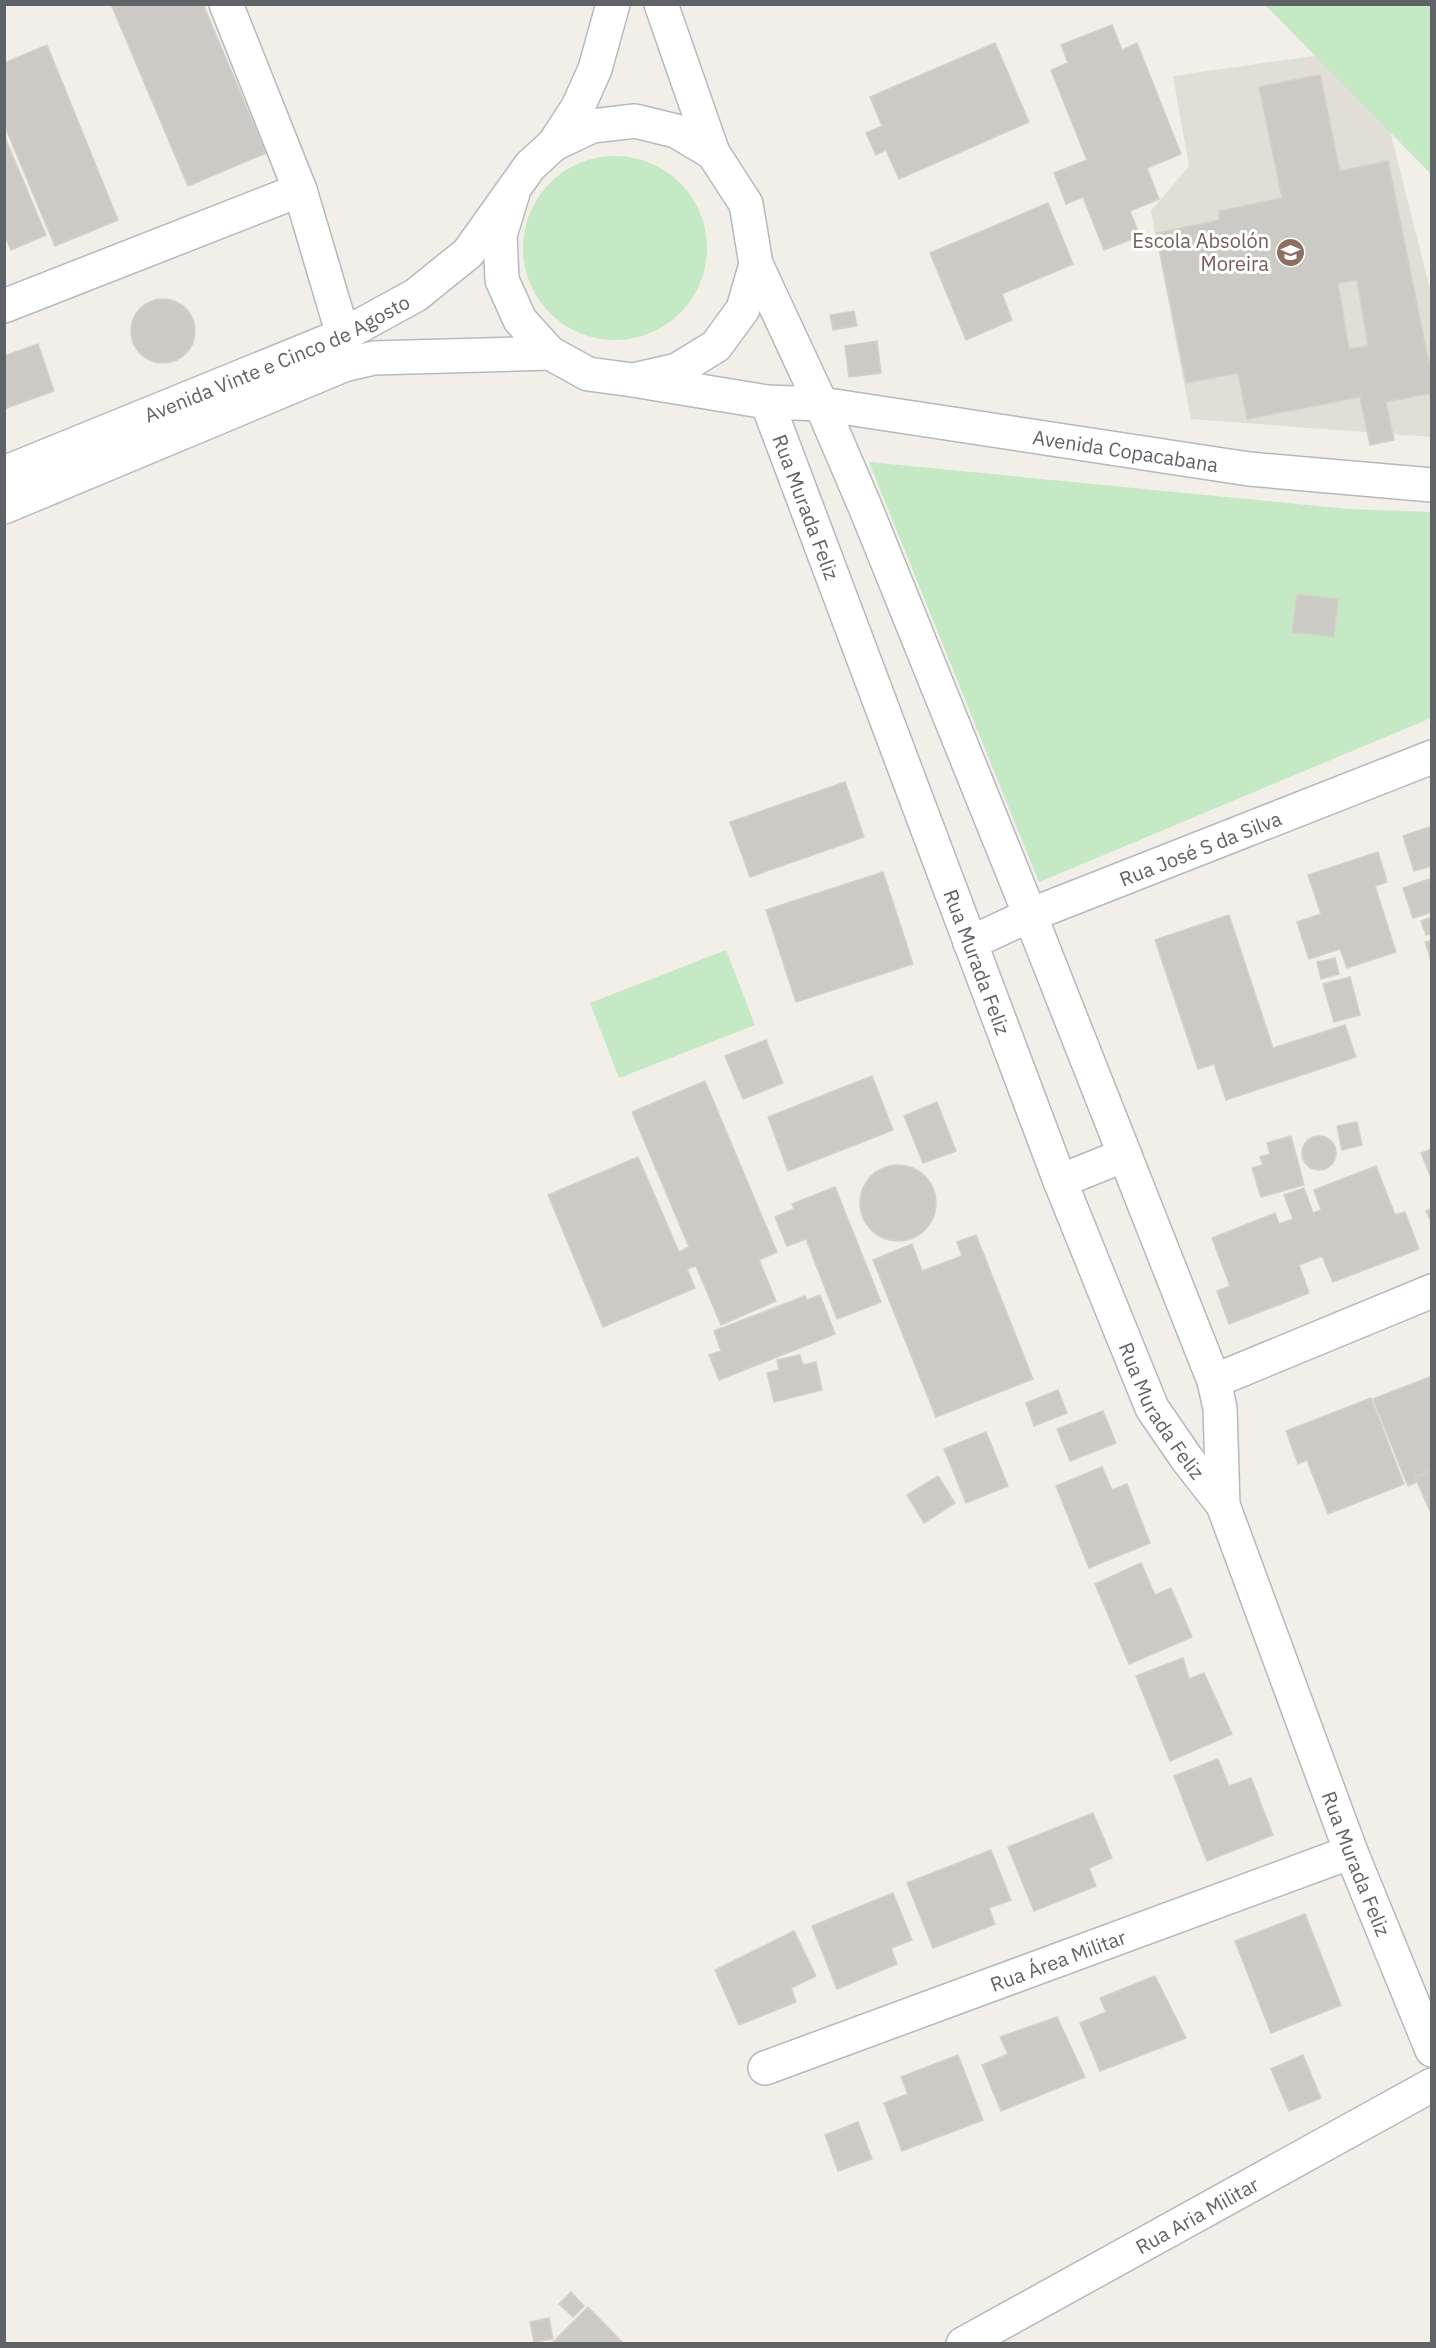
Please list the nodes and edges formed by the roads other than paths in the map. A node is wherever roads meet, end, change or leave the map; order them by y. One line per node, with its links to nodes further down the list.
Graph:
1 (226, 4): 6 (street)
2 (613, 4): 4 (street, Avenida Vinte e Cinco de Agosto)
3 (661, 4): 5 (street, Avenida Vinte e Cinco de Agosto)
4 (554, 144): 5 (street, Avenida Vinte e Cinco de Agosto); 7 (street, Avenida Vinte e Cinco de Agosto)
5 (713, 153): 8 (street, Avenida Vinte e Cinco de Agosto)
6 (300, 190): 9 (street); 10 (street)
7 (513, 193): 10 (street, Avenida Vinte e Cinco de Agosto); 11 (street, Avenida Vinte e Cinco de Agosto)
8 (756, 264): 12 (street, Avenida Vinte e Cinco de Agosto); 14 (street, Rua Murada Feliz)
9 (4, 306)
10 (343, 335): 15 (street, Avenida Vinte e Cinco de Agosto)
11 (550, 353): 12 (street, Avenida Vinte e Cinco de Agosto); 17 (street, Avenida Vinte e Cinco de Agosto)
12 (633, 380): 13 (street, Rua Murada Feliz)
13 (767, 402): 14 (street, Rua Murada Feliz); 20 (street, Rua Murada Feliz)
14 (821, 404): 16 (street, Avenida Copacabana); 19 (street, Rua Murada Feliz)
15 (4, 473)
16 (1431, 485)
17 (4, 507)
18 (1431, 757): 19 (street, Rua José S da Silva)
19 (1030, 915): 20 (street, Rua José S da Silva); 21 (street, Rua Murada Feliz)
20 (970, 943): 22 (street, Rua Murada Feliz)
21 (1125, 1155): 22 (street); 24 (street, Rua Murada Feliz)
22 (1060, 1181): 25 (street, Rua Murada Feliz)
23 (1431, 1291): 24 (street)
24 (1214, 1381): 25 (street, Rua Murada Feliz)
25 (1223, 1505): 26 (street, Rua Murada Feliz)
26 (1351, 1852): 27 (street, Rua Murada Feliz); 28 (street, Rua Área Militar)
27 (1431, 2050)
28 (765, 2068)
29 (1431, 2085): 30 (street, Rua Aria Militar)
30 (963, 2343)

